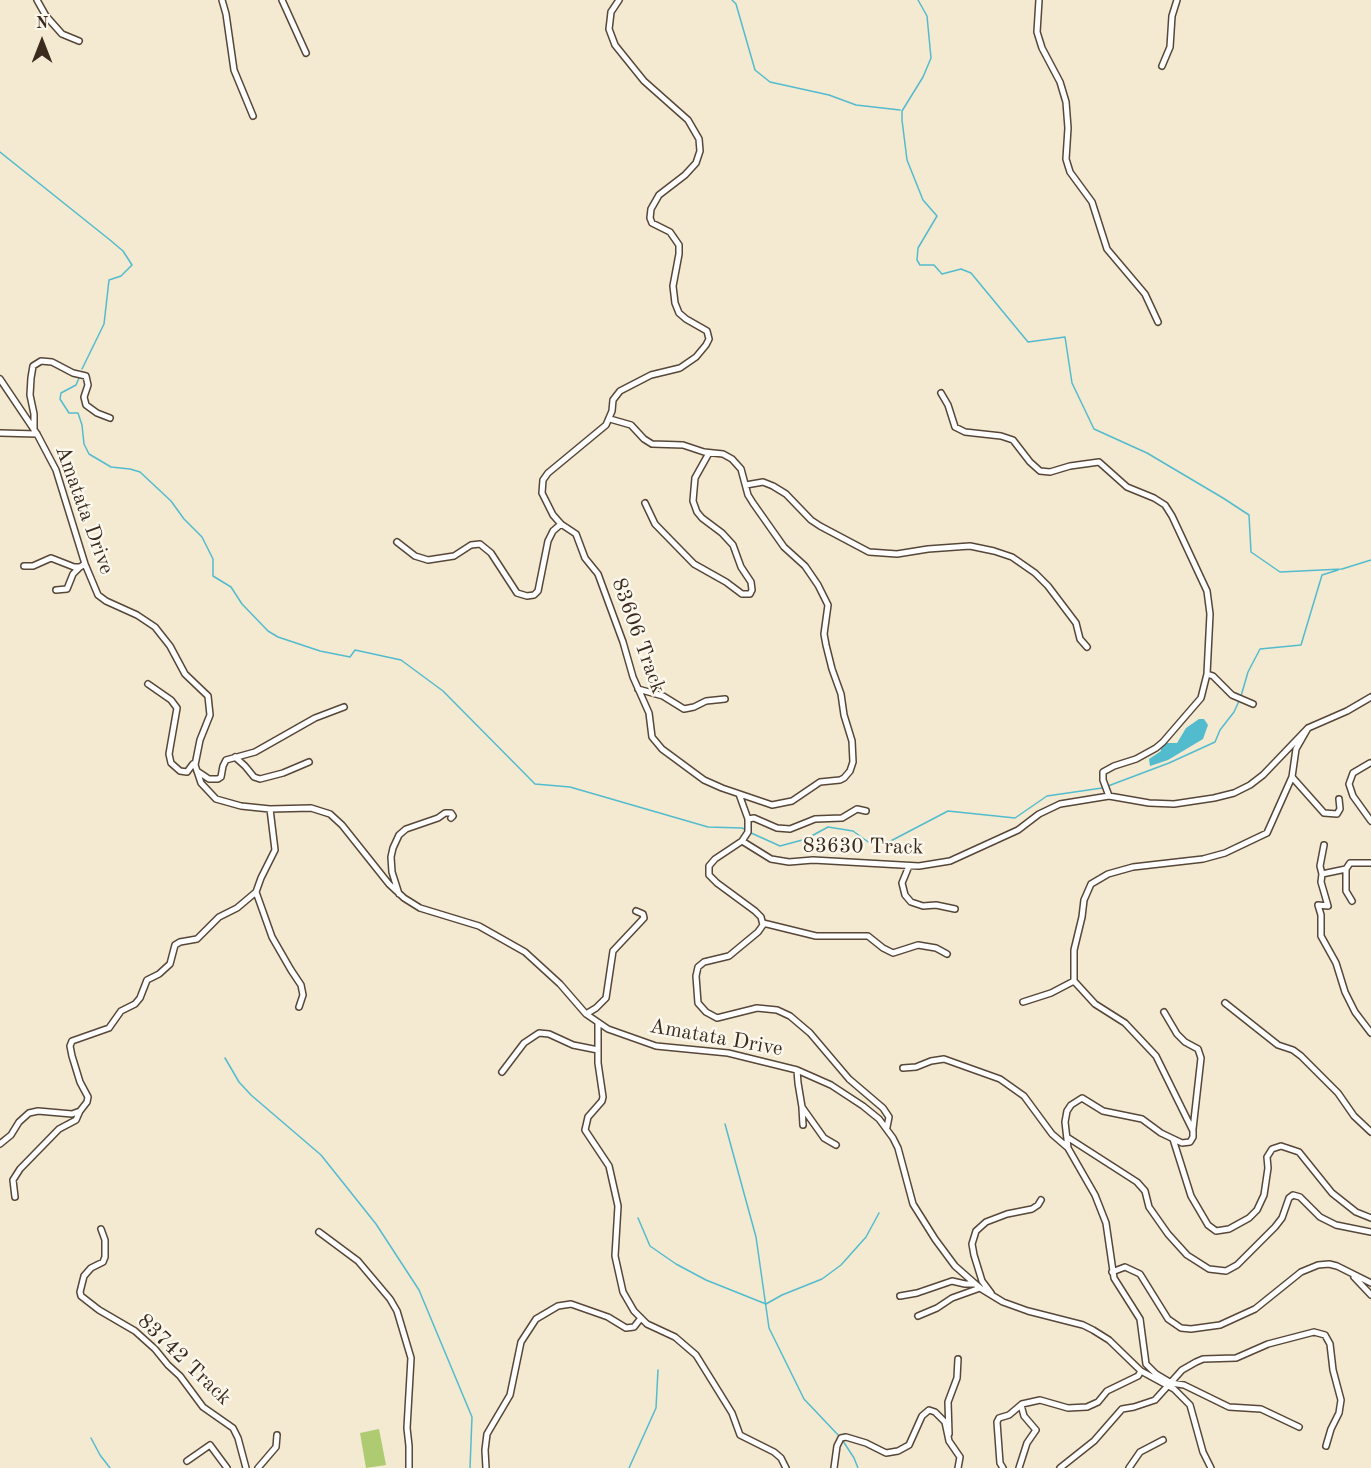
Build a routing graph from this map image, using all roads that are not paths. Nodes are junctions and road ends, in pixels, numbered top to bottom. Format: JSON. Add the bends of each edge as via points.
{"nodes":[{"id":1,"x":37,"y":0,"type":"edge"},
{"id":2,"x":222,"y":0,"type":"edge"},
{"id":3,"x":282,"y":0,"type":"edge"},
{"id":4,"x":619,"y":0,"type":"edge"},
{"id":5,"x":1039,"y":0,"type":"edge"},
{"id":6,"x":1177,"y":0,"type":"edge"},
{"id":7,"x":79,"y":41,"type":"dead end"},
{"id":8,"x":306,"y":52,"type":"dead end"},
{"id":9,"x":1162,"y":66,"type":"dead end"},
{"id":10,"x":253,"y":116,"type":"dead end"},
{"id":11,"x":1158,"y":322,"type":"dead end"},
{"id":12,"x":0,"y":379,"type":"edge"},
{"id":13,"x":940,"y":393,"type":"dead end"},
{"id":14,"x":110,"y":418,"type":"dead end"},
{"id":15,"x":610,"y":419,"type":"junction"},
{"id":16,"x":33,"y":428,"type":"junction"},
{"id":17,"x":0,"y":433,"type":"edge"},
{"id":18,"x":38,"y":434,"type":"junction"},
{"id":19,"x":710,"y":453,"type":"junction"},
{"id":20,"x":746,"y":485,"type":"junction"},
{"id":21,"x":645,"y":503,"type":"dead end"},
{"id":22,"x":561,"y":524,"type":"junction"},
{"id":23,"x":397,"y":542,"type":"dead end"},
{"id":24,"x":24,"y":566,"type":"dead end"},
{"id":25,"x":83,"y":566,"type":"junction"},
{"id":26,"x":56,"y":590,"type":"dead end"},
{"id":27,"x":1087,"y":647,"type":"dead end"},
{"id":28,"x":1207,"y":674,"type":"junction"},
{"id":29,"x":148,"y":684,"type":"dead end"},
{"id":30,"x":638,"y":689,"type":"junction"},
{"id":31,"x":1371,"y":697,"type":"edge"},
{"id":32,"x":725,"y":699,"type":"dead end"},
{"id":33,"x":1253,"y":704,"type":"dead end"},
{"id":34,"x":344,"y":707,"type":"dead end"},
{"id":35,"x":1308,"y":728,"type":"junction"},
{"id":36,"x":236,"y":758,"type":"junction"},
{"id":37,"x":194,"y":761,"type":"junction"},
{"id":38,"x":309,"y":762,"type":"dead end"},
{"id":39,"x":1370,"y":763,"type":"dead end"},
{"id":40,"x":195,"y":770,"type":"junction"},
{"id":41,"x":1292,"y":777,"type":"junction"},
{"id":42,"x":739,"y":794,"type":"junction"},
{"id":43,"x":1109,"y":796,"type":"junction"},
{"id":44,"x":1339,"y":799,"type":"dead end"},
{"id":45,"x":270,"y":809,"type":"junction"},
{"id":46,"x":866,"y":811,"type":"dead end"},
{"id":47,"x":451,"y":818,"type":"dead end"},
{"id":48,"x":748,"y":819,"type":"junction"},
{"id":49,"x":1371,"y":821,"type":"edge"},
{"id":50,"x":742,"y":841,"type":"junction"},
{"id":51,"x":1324,"y":845,"type":"dead end"},
{"id":52,"x":1371,"y":864,"type":"edge"},
{"id":53,"x":909,"y":866,"type":"junction"},
{"id":54,"x":1346,"y":869,"type":"junction"},
{"id":55,"x":1322,"y":874,"type":"junction"},
{"id":56,"x":256,"y":892,"type":"junction"},
{"id":57,"x":399,"y":894,"type":"junction"},
{"id":58,"x":1352,"y":901,"type":"dead end"},
{"id":59,"x":955,"y":909,"type":"dead end"},
{"id":60,"x":636,"y":911,"type":"dead end"},
{"id":61,"x":763,"y":922,"type":"junction"},
{"id":62,"x":947,"y":954,"type":"dead end"},
{"id":63,"x":1074,"y":981,"type":"junction"},
{"id":64,"x":1023,"y":1002,"type":"dead end"},
{"id":65,"x":1225,"y":1003,"type":"dead end"},
{"id":66,"x":299,"y":1007,"type":"dead end"},
{"id":67,"x":1164,"y":1012,"type":"dead end"},
{"id":68,"x":586,"y":1014,"type":"junction"},
{"id":69,"x":598,"y":1023,"type":"junction"},
{"id":70,"x":1371,"y":1033,"type":"edge"},
{"id":71,"x":598,"y":1050,"type":"junction"},
{"id":72,"x":903,"y":1068,"type":"dead end"},
{"id":73,"x":797,"y":1070,"type":"junction"},
{"id":74,"x":502,"y":1072,"type":"dead end"},
{"id":75,"x":801,"y":1103,"type":"junction"},
{"id":76,"x":80,"y":1111,"type":"junction"},
{"id":77,"x":803,"y":1125,"type":"dead end"},
{"id":78,"x":887,"y":1127,"type":"junction"},
{"id":79,"x":1192,"y":1131,"type":"junction"},
{"id":80,"x":1371,"y":1132,"type":"edge"},
{"id":81,"x":1067,"y":1137,"type":"junction"},
{"id":82,"x":1173,"y":1139,"type":"junction"},
{"id":83,"x":0,"y":1144,"type":"edge"},
{"id":84,"x":836,"y":1145,"type":"dead end"},
{"id":85,"x":1068,"y":1149,"type":"junction"},
{"id":86,"x":15,"y":1197,"type":"dead end"},
{"id":87,"x":1041,"y":1200,"type":"dead end"},
{"id":88,"x":1371,"y":1218,"type":"edge"},
{"id":89,"x":101,"y":1229,"type":"dead end"},
{"id":90,"x":319,"y":1232,"type":"dead end"},
{"id":91,"x":1371,"y":1232,"type":"edge"},
{"id":92,"x":1112,"y":1272,"type":"junction"},
{"id":93,"x":1351,"y":1273,"type":"junction"},
{"id":94,"x":1371,"y":1283,"type":"edge"},
{"id":95,"x":974,"y":1284,"type":"junction"},
{"id":96,"x":980,"y":1288,"type":"junction"},
{"id":97,"x":1371,"y":1295,"type":"edge"},
{"id":98,"x":900,"y":1296,"type":"dead end"},
{"id":99,"x":993,"y":1297,"type":"junction"},
{"id":100,"x":918,"y":1316,"type":"dead end"},
{"id":101,"x":641,"y":1318,"type":"junction"},
{"id":102,"x":958,"y":1359,"type":"dead end"},
{"id":103,"x":1141,"y":1371,"type":"junction"},
{"id":104,"x":1169,"y":1384,"type":"junction"},
{"id":105,"x":1021,"y":1405,"type":"junction"},
{"id":106,"x":1299,"y":1427,"type":"dead end"},
{"id":107,"x":277,"y":1435,"type":"dead end"},
{"id":108,"x":1163,"y":1440,"type":"dead end"},
{"id":109,"x":949,"y":1441,"type":"junction"},
{"id":110,"x":1326,"y":1446,"type":"dead end"},
{"id":111,"x":187,"y":1461,"type":"dead end"},
{"id":112,"x":227,"y":1468,"type":"edge"},
{"id":113,"x":246,"y":1468,"type":"edge"},
{"id":114,"x":258,"y":1468,"type":"edge"},
{"id":115,"x":409,"y":1468,"type":"edge"},
{"id":116,"x":486,"y":1468,"type":"edge"},
{"id":117,"x":786,"y":1468,"type":"edge"},
{"id":118,"x":834,"y":1468,"type":"edge"},
{"id":119,"x":958,"y":1468,"type":"edge"},
{"id":120,"x":1003,"y":1468,"type":"edge"},
{"id":121,"x":1019,"y":1468,"type":"edge"},
{"id":122,"x":1060,"y":1468,"type":"edge"},
{"id":123,"x":1129,"y":1468,"type":"edge"},
{"id":124,"x":1210,"y":1468,"type":"edge"}],
"edges":[{"from":1,"to":7,"type":"street","via":[[62,34]]},
{"from":2,"to":10,"type":"street","via":[[234,70]]},
{"from":3,"to":8,"type":"street"},
{"from":4,"to":15,"type":"street","via":[[611,12],[609,29],[615,45],[644,81],[688,120],[699,139],[696,163],[659,195],[650,218],[670,232],[679,245],[673,295],[679,313],[709,336],[702,350],[680,368],[651,375],[620,392],[613,399]]},
{"from":5,"to":11,"type":"street","via":[[1039,39],[1066,102],[1066,159],[1070,172],[1092,202],[1107,249],[1145,294]]},
{"from":6,"to":9,"type":"street","via":[[1170,47]]},
{"from":12,"to":16,"type":"street","name":"Amatata Drive"},
{"from":13,"to":28,"type":"street","via":[[955,427],[1013,440],[1040,471],[1099,462],[1127,487],[1165,505],[1207,591]]},
{"from":14,"to":16,"type":"street","via":[[86,405],[86,376],[41,361],[32,370]]},
{"from":15,"to":19,"type":"street","via":[[631,425],[652,444],[683,445]]},
{"from":15,"to":22,"type":"street","name":"83606 Track","via":[[543,480],[542,493]]},
{"from":16,"to":18,"type":"street","name":"Amatata Drive"},
{"from":17,"to":18,"type":"street"},
{"from":18,"to":25,"type":"street","name":"Amatata Drive","via":[[56,470]]},
{"from":19,"to":20,"type":"street","via":[[723,454],[738,465]]},
{"from":19,"to":21,"type":"street","via":[[695,478],[693,501],[702,518],[733,545],[751,582],[750,594],[742,594],[694,564],[655,524]]},
{"from":20,"to":27,"type":"street","via":[[763,482],[774,486],[820,526],[875,553],[970,546],[1012,557],[1048,586],[1076,623],[1080,639]]},
{"from":20,"to":42,"type":"street","name":"83606 Track","via":[[758,510],[784,547],[806,566],[827,601],[826,645],[854,758],[844,778],[814,784],[786,804],[772,805]]},
{"from":22,"to":23,"type":"street","via":[[548,541],[538,590],[530,596],[517,593],[491,553],[480,544],[454,556],[428,560]]},
{"from":22,"to":30,"type":"street","name":"83606 Track","via":[[574,532],[585,558],[598,574]]},
{"from":24,"to":25,"type":"street","via":[[55,558]]},
{"from":25,"to":26,"type":"street","via":[[73,574],[67,589]]},
{"from":25,"to":37,"type":"street","name":"Amatata Drive","via":[[101,598],[155,627],[185,674],[208,696],[210,715]]},
{"from":28,"to":33,"type":"street","via":[[1232,695]]},
{"from":28,"to":43,"type":"street","via":[[1201,698],[1163,742],[1136,759],[1103,772]]},
{"from":29,"to":37,"type":"street","via":[[177,708],[170,754],[173,766],[187,772]]},
{"from":30,"to":32,"type":"street","via":[[663,696],[684,709]]},
{"from":30,"to":42,"type":"street","name":"83606 Track","via":[[656,744],[704,780]]},
{"from":31,"to":35,"type":"street","name":"83630 Track"},
{"from":34,"to":36,"type":"street"},
{"from":35,"to":41,"type":"street","via":[[1295,752]]},
{"from":35,"to":43,"type":"street","name":"83630 Track","via":[[1263,775],[1234,793],[1174,804]]},
{"from":36,"to":38,"type":"street","via":[[260,779]]},
{"from":36,"to":40,"type":"street","via":[[226,760],[218,779],[209,779]]},
{"from":37,"to":40,"type":"street","name":"Amatata Drive"},
{"from":39,"to":49,"type":"street","via":[[1353,773],[1349,783],[1353,796]]},
{"from":40,"to":45,"type":"street","name":"Amatata Drive","via":[[216,799],[231,805]]},
{"from":41,"to":44,"type":"street","via":[[1324,813],[1337,814]]},
{"from":41,"to":63,"type":"street","via":[[1267,833],[1225,853],[1133,867],[1090,884],[1074,950]]},
{"from":42,"to":48,"type":"street"},
{"from":43,"to":53,"type":"street","name":"83630 Track","via":[[1047,810],[1018,830],[950,861]]},
{"from":45,"to":56,"type":"street","via":[[275,850]]},
{"from":45,"to":57,"type":"street","name":"Amatata Drive","via":[[310,808],[330,814]]},
{"from":46,"to":48,"type":"street","via":[[857,808],[842,818],[815,819],[789,829]]},
{"from":47,"to":57,"type":"street","via":[[451,813],[445,813],[399,834],[391,861]]},
{"from":48,"to":50,"type":"street","via":[[748,832]]},
{"from":50,"to":53,"type":"street","name":"83630 Track","via":[[779,861]]},
{"from":50,"to":61,"type":"street","via":[[714,859],[709,875],[755,911]]},
{"from":51,"to":55,"type":"street"},
{"from":52,"to":54,"type":"street","via":[[1350,863]]},
{"from":53,"to":59,"type":"street","via":[[902,883],[911,902]]},
{"from":54,"to":55,"type":"street"},
{"from":54,"to":58,"type":"street","via":[[1346,891]]},
{"from":55,"to":70,"type":"street","via":[[1328,906],[1318,905],[1321,936],[1355,1012]]},
{"from":56,"to":66,"type":"street","via":[[272,937],[302,985]]},
{"from":56,"to":76,"type":"street","via":[[219,917],[197,939],[176,945],[170,964],[147,980],[140,998],[121,1011],[109,1028],[72,1041],[72,1056],[88,1097]]},
{"from":57,"to":68,"type":"street","name":"Amatata Drive","via":[[420,908],[479,926],[525,952]]},
{"from":60,"to":68,"type":"street","via":[[644,918],[614,951],[606,998]]},
{"from":61,"to":62,"type":"street","via":[[816,936],[868,936],[893,953],[918,945]]},
{"from":61,"to":78,"type":"street","via":[[758,932],[729,956],[698,967],[698,1003],[717,1018],[757,1008],[790,1016],[849,1079],[884,1108],[889,1117]]},
{"from":63,"to":64,"type":"street"},
{"from":63,"to":79,"type":"street","via":[[1101,1010],[1125,1023],[1156,1056]]},
{"from":65,"to":80,"type":"street","via":[[1278,1045],[1300,1056]]},
{"from":67,"to":79,"type":"street","via":[[1180,1039],[1198,1049],[1201,1058]]},
{"from":68,"to":69,"type":"street","name":"Amatata Drive"},
{"from":69,"to":71,"type":"street"},
{"from":69,"to":73,"type":"street","name":"Amatata Drive","via":[[656,1046],[728,1053]]},
{"from":71,"to":74,"type":"street","via":[[539,1033],[524,1043]]},
{"from":71,"to":101,"type":"street","via":[[603,1098],[588,1117],[585,1130],[609,1166],[618,1206],[617,1269],[628,1300]]},
{"from":72,"to":85,"type":"street","via":[[944,1059],[1000,1078],[1024,1096]]},
{"from":73,"to":75,"type":"street"},
{"from":73,"to":78,"type":"street","name":"Amatata Drive","via":[[831,1085]]},
{"from":75,"to":77,"type":"street"},
{"from":75,"to":84,"type":"street","via":[[824,1138]]},
{"from":76,"to":83,"type":"street","via":[[29,1113]]},
{"from":76,"to":86,"type":"street","via":[[76,1120],[59,1128],[20,1169],[13,1180]]},
{"from":78,"to":95,"type":"street","name":"Amatata Drive","via":[[898,1148],[918,1214],[950,1260]]},
{"from":79,"to":82,"type":"street","via":[[1189,1143]]},
{"from":81,"to":82,"type":"street","via":[[1067,1111],[1082,1098],[1103,1111],[1142,1119]]},
{"from":81,"to":85,"type":"street"},
{"from":81,"to":91,"type":"street","via":[[1137,1182],[1146,1193],[1151,1211],[1178,1246],[1195,1262],[1214,1270],[1229,1270],[1252,1250],[1282,1218],[1291,1195],[1299,1196],[1335,1225]]},
{"from":82,"to":88,"type":"street","via":[[1191,1197],[1216,1231],[1229,1229],[1257,1210],[1264,1195],[1268,1154],[1281,1146],[1299,1152],[1332,1193],[1356,1212]]},
{"from":85,"to":92,"type":"street","via":[[1107,1223]]},
{"from":87,"to":99,"type":"street","via":[[1032,1209],[986,1222],[976,1231],[974,1255],[982,1281]]},
{"from":89,"to":113,"type":"street","name":"83742 Track","via":[[105,1257],[85,1274],[81,1296],[135,1331],[180,1376],[203,1407],[233,1428]]},
{"from":90,"to":115,"type":"street","via":[[358,1261],[397,1311],[411,1358],[407,1408]]},
{"from":92,"to":93,"type":"street","via":[[1125,1267],[1140,1274],[1168,1319],[1181,1328],[1191,1329],[1220,1325],[1255,1309],[1309,1268],[1329,1264]]},
{"from":92,"to":104,"type":"street","via":[[1140,1319],[1146,1364]]},
{"from":93,"to":94,"type":"street"},
{"from":93,"to":97,"type":"street"},
{"from":95,"to":96,"type":"street","name":"Amatata Drive"},
{"from":95,"to":98,"type":"street","via":[[952,1281]]},
{"from":96,"to":99,"type":"street","name":"Amatata Drive"},
{"from":96,"to":100,"type":"street"},
{"from":99,"to":103,"type":"street","name":"Amatata Drive","via":[[1093,1330]]},
{"from":101,"to":116,"type":"street","via":[[634,1328],[626,1328],[571,1304],[558,1306],[536,1319],[521,1342],[510,1395],[487,1434]]},
{"from":101,"to":117,"type":"street","via":[[675,1337],[696,1355],[732,1413],[738,1432],[778,1455]]},
{"from":102,"to":109,"type":"street","via":[[957,1378],[948,1402]]},
{"from":103,"to":104,"type":"street","name":"Amatata Drive"},
{"from":103,"to":105,"type":"street","via":[[1087,1407],[1068,1408],[1044,1400]]},
{"from":104,"to":106,"type":"street","via":[[1184,1385],[1229,1407],[1261,1409]]},
{"from":104,"to":110,"type":"street","via":[[1182,1370],[1203,1359],[1236,1358],[1295,1336],[1321,1333],[1330,1344],[1341,1404]]},
{"from":104,"to":122,"type":"street","via":[[1150,1402],[1122,1409],[1094,1441]]},
{"from":104,"to":124,"type":"street","name":"Amatata Drive","via":[[1190,1405]]},
{"from":105,"to":120,"type":"street","via":[[997,1420]]},
{"from":105,"to":121,"type":"street","via":[[1024,1416],[1036,1430]]},
{"from":107,"to":114,"type":"street","via":[[276,1447]]},
{"from":108,"to":123,"type":"street","via":[[1140,1452]]},
{"from":109,"to":118,"type":"street","via":[[943,1419],[929,1410],[922,1416],[909,1445],[898,1451],[886,1453],[858,1440],[841,1438]]},
{"from":109,"to":119,"type":"street","via":[[960,1457]]},
{"from":111,"to":112,"type":"street","via":[[210,1445]]}]}
